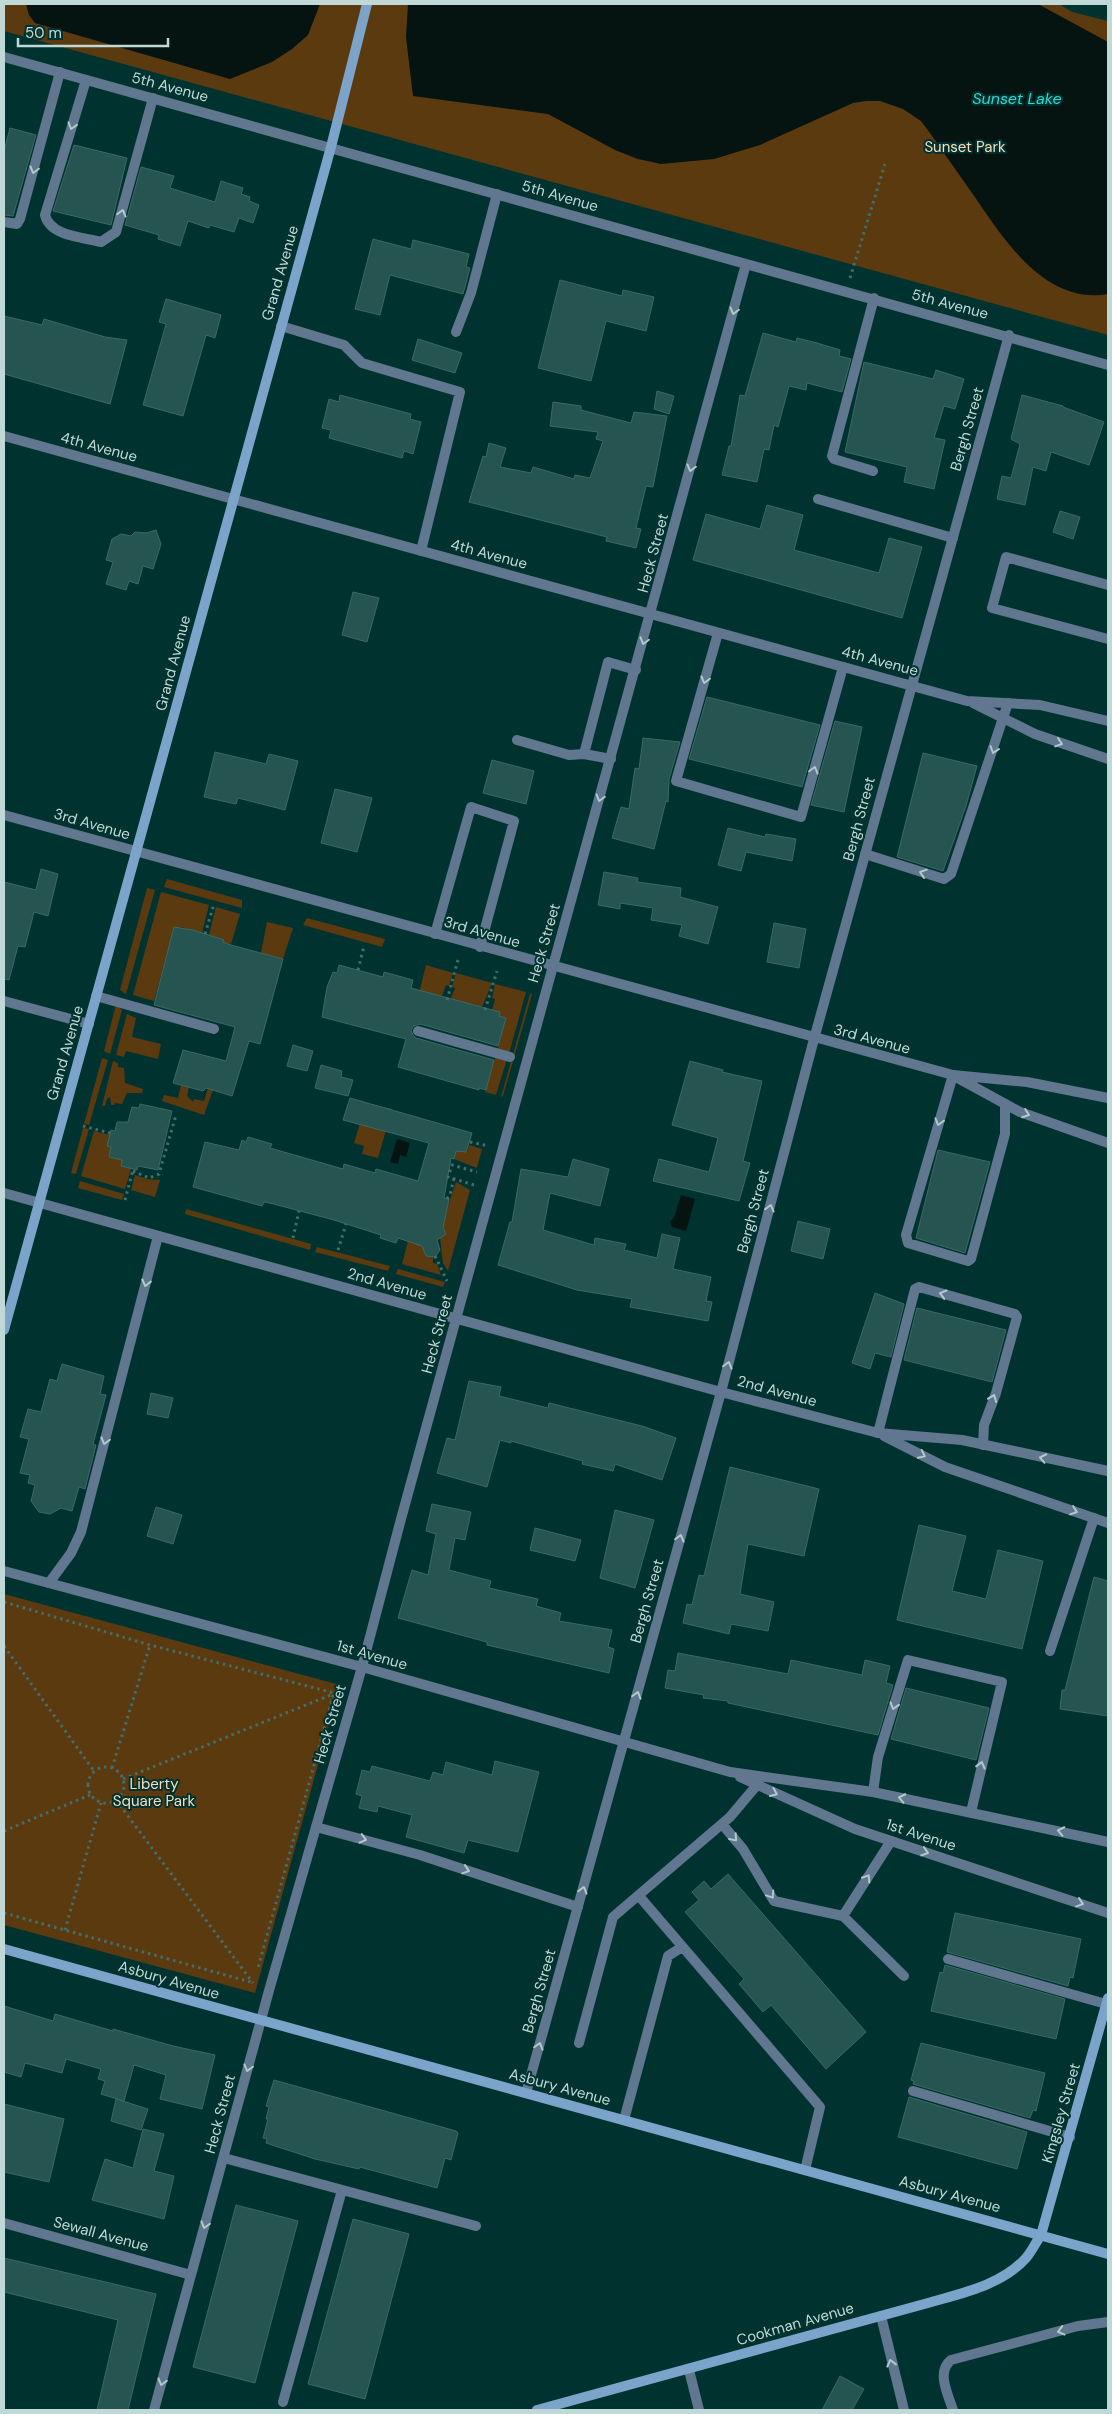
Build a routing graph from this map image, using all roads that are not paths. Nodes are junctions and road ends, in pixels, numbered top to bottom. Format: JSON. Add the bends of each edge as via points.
{"nodes":[{"id":1,"x":368,"y":4,"type":"edge"},
{"id":2,"x":4,"y":57,"type":"edge"},
{"id":3,"x":60,"y":72,"type":"junction"},
{"id":4,"x":86,"y":80,"type":"junction"},
{"id":5,"x":153,"y":98,"type":"junction"},
{"id":6,"x":331,"y":147,"type":"junction"},
{"id":7,"x":497,"y":194,"type":"junction"},
{"id":8,"x":4,"y":222,"type":"edge"},
{"id":9,"x":746,"y":264,"type":"junction"},
{"id":10,"x":874,"y":298,"type":"junction"},
{"id":11,"x":281,"y":326,"type":"junction"},
{"id":12,"x":456,"y":332,"type":"dead end"},
{"id":13,"x":1009,"y":336,"type":"junction"},
{"id":14,"x":1108,"y":364,"type":"edge"},
{"id":15,"x":4,"y":436,"type":"edge"},
{"id":16,"x":873,"y":471,"type":"dead end"},
{"id":17,"x":233,"y":499,"type":"junction"},
{"id":18,"x":818,"y":499,"type":"dead end"},
{"id":19,"x":953,"y":538,"type":"junction"},
{"id":20,"x":421,"y":551,"type":"junction"},
{"id":21,"x":1108,"y":585,"type":"edge"},
{"id":22,"x":651,"y":615,"type":"junction"},
{"id":23,"x":718,"y":633,"type":"junction"},
{"id":24,"x":1108,"y":639,"type":"edge"},
{"id":25,"x":843,"y":667,"type":"junction"},
{"id":26,"x":636,"y":670,"type":"junction"},
{"id":27,"x":912,"y":686,"type":"junction"},
{"id":28,"x":967,"y":701,"type":"junction"},
{"id":29,"x":1008,"y":703,"type":"junction"},
{"id":30,"x":1004,"y":719,"type":"junction"},
{"id":31,"x":1108,"y":720,"type":"edge"},
{"id":32,"x":517,"y":740,"type":"dead end"},
{"id":33,"x":584,"y":754,"type":"junction"},
{"id":34,"x":1108,"y":759,"type":"edge"},
{"id":35,"x":611,"y":760,"type":"junction"},
{"id":36,"x":4,"y":815,"type":"edge"},
{"id":37,"x":136,"y":852,"type":"junction"},
{"id":38,"x":865,"y":854,"type":"junction"},
{"id":39,"x":435,"y":934,"type":"junction"},
{"id":40,"x":480,"y":947,"type":"junction"},
{"id":41,"x":553,"y":967,"type":"junction"},
{"id":42,"x":96,"y":996,"type":"junction"},
{"id":43,"x":4,"y":1001,"type":"edge"},
{"id":44,"x":88,"y":1024,"type":"junction"},
{"id":45,"x":214,"y":1029,"type":"dead end"},
{"id":46,"x":418,"y":1031,"type":"dead end"},
{"id":47,"x":814,"y":1039,"type":"junction"},
{"id":48,"x":510,"y":1057,"type":"dead end"},
{"id":49,"x":953,"y":1075,"type":"junction"},
{"id":50,"x":1108,"y":1098,"type":"edge"},
{"id":51,"x":1005,"y":1104,"type":"junction"},
{"id":52,"x":1108,"y":1143,"type":"edge"},
{"id":53,"x":4,"y":1193,"type":"edge"},
{"id":54,"x":39,"y":1203,"type":"junction"},
{"id":55,"x":158,"y":1236,"type":"junction"},
{"id":56,"x":456,"y":1319,"type":"junction"},
{"id":57,"x":4,"y":1330,"type":"edge"},
{"id":58,"x":721,"y":1392,"type":"junction"},
{"id":59,"x":878,"y":1433,"type":"junction"},
{"id":60,"x":983,"y":1445,"type":"junction"},
{"id":61,"x":1108,"y":1471,"type":"edge"},
{"id":62,"x":1094,"y":1518,"type":"junction"},
{"id":63,"x":1108,"y":1522,"type":"edge"},
{"id":64,"x":4,"y":1571,"type":"edge"},
{"id":65,"x":49,"y":1583,"type":"junction"},
{"id":66,"x":1050,"y":1651,"type":"dead end"},
{"id":67,"x":362,"y":1667,"type":"junction"},
{"id":68,"x":624,"y":1742,"type":"junction"},
{"id":69,"x":730,"y":1772,"type":"junction"},
{"id":70,"x":757,"y":1785,"type":"junction"},
{"id":71,"x":873,"y":1792,"type":"junction"},
{"id":72,"x":971,"y":1812,"type":"junction"},
{"id":73,"x":722,"y":1824,"type":"junction"},
{"id":74,"x":316,"y":1826,"type":"junction"},
{"id":75,"x":892,"y":1841,"type":"junction"},
{"id":76,"x":1108,"y":1842,"type":"edge"},
{"id":77,"x":639,"y":1896,"type":"junction"},
{"id":78,"x":578,"y":1907,"type":"junction"},
{"id":79,"x":1108,"y":1913,"type":"edge"},
{"id":80,"x":843,"y":1916,"type":"junction"},
{"id":81,"x":682,"y":1946,"type":"junction"},
{"id":82,"x":4,"y":1949,"type":"edge"},
{"id":83,"x":948,"y":1960,"type":"dead end"},
{"id":84,"x":904,"y":1976,"type":"dead end"},
{"id":85,"x":1107,"y":2001,"type":"edge"},
{"id":86,"x":261,"y":2021,"type":"junction"},
{"id":87,"x":579,"y":2043,"type":"dead end"},
{"id":88,"x":913,"y":2091,"type":"dead end"},
{"id":89,"x":526,"y":2093,"type":"junction"},
{"id":90,"x":624,"y":2120,"type":"junction"},
{"id":91,"x":1070,"y":2137,"type":"junction"},
{"id":92,"x":224,"y":2158,"type":"junction"},
{"id":93,"x":805,"y":2170,"type":"junction"},
{"id":94,"x":342,"y":2190,"type":"junction"},
{"id":95,"x":4,"y":2223,"type":"edge"},
{"id":96,"x":476,"y":2226,"type":"dead end"},
{"id":97,"x":1042,"y":2235,"type":"junction"},
{"id":98,"x":1108,"y":2254,"type":"edge"},
{"id":99,"x":191,"y":2275,"type":"junction"},
{"id":100,"x":881,"y":2316,"type":"junction"},
{"id":101,"x":1108,"y":2322,"type":"edge"},
{"id":102,"x":689,"y":2370,"type":"junction"},
{"id":103,"x":283,"y":2402,"type":"dead end"},
{"id":104,"x":154,"y":2410,"type":"edge"},
{"id":105,"x":537,"y":2410,"type":"edge"},
{"id":106,"x":699,"y":2410,"type":"edge"},
{"id":107,"x":904,"y":2410,"type":"edge"},
{"id":108,"x":952,"y":2410,"type":"edge"}],
"edges":[{"from":1,"to":6,"type":"street","name":"Grand Avenue"},
{"from":2,"to":3,"type":"street","name":"5th Avenue"},
{"from":3,"to":4,"type":"street","name":"5th Avenue"},
{"from":3,"to":8,"type":"street","one_way":true,"via":[[20,220],[17,224]]},
{"from":4,"to":5,"type":"street","name":"5th Avenue"},
{"from":4,"to":5,"type":"street","one_way":true,"via":[[45,214],[47,222],[60,232],[101,242],[116,232]]},
{"from":5,"to":6,"type":"street","name":"5th Avenue"},
{"from":6,"to":7,"type":"street","name":"5th Avenue"},
{"from":6,"to":11,"type":"street","name":"Grand Avenue"},
{"from":7,"to":9,"type":"street","name":"5th Avenue"},
{"from":7,"to":12,"type":"street","via":[[471,293]]},
{"from":9,"to":10,"type":"street","name":"5th Avenue"},
{"from":9,"to":22,"type":"street","name":"Heck Street","one_way":true},
{"from":10,"to":13,"type":"street","name":"5th Avenue"},
{"from":10,"to":16,"type":"street","via":[[832,456]]},
{"from":11,"to":17,"type":"street","name":"Grand Avenue"},
{"from":11,"to":20,"type":"street","via":[[344,345],[362,363],[460,392]]},
{"from":13,"to":14,"type":"street","name":"5th Avenue"},
{"from":13,"to":19,"type":"street","name":"Bergh Street"},
{"from":15,"to":17,"type":"street","name":"4th Avenue"},
{"from":17,"to":20,"type":"street","name":"4th Avenue"},
{"from":17,"to":37,"type":"street","name":"Grand Avenue"},
{"from":18,"to":19,"type":"street"},
{"from":19,"to":27,"type":"street","name":"Bergh Street"},
{"from":20,"to":22,"type":"street","name":"4th Avenue"},
{"from":21,"to":24,"type":"street","via":[[1006,557],[992,608]]},
{"from":22,"to":23,"type":"street","name":"4th Avenue"},
{"from":22,"to":26,"type":"street","name":"Heck Street","one_way":true},
{"from":23,"to":25,"type":"street","name":"4th Avenue"},
{"from":23,"to":25,"type":"street","one_way":true,"via":[[676,781],[801,817]]},
{"from":25,"to":27,"type":"street","name":"4th Avenue"},
{"from":26,"to":33,"type":"street","via":[[608,662]]},
{"from":26,"to":35,"type":"street","name":"Heck Street"},
{"from":27,"to":28,"type":"street","name":"4th Avenue"},
{"from":27,"to":38,"type":"street","name":"Bergh Street"},
{"from":28,"to":29,"type":"street","name":"4th Avenue"},
{"from":28,"to":30,"type":"street","name":"4th Avenue"},
{"from":29,"to":30,"type":"street"},
{"from":29,"to":31,"type":"street","name":"4th Avenue","via":[[1040,705]]},
{"from":30,"to":34,"type":"street","name":"4th Avenue","one_way":true,"via":[[1035,734]]},
{"from":30,"to":38,"type":"street","one_way":true,"via":[[951,874],[944,880]]},
{"from":32,"to":33,"type":"street","via":[[570,754]]},
{"from":33,"to":35,"type":"street"},
{"from":35,"to":41,"type":"street","name":"Heck Street","one_way":true},
{"from":36,"to":37,"type":"street","name":"3rd Avenue"},
{"from":37,"to":39,"type":"street","name":"3rd Avenue"},
{"from":37,"to":42,"type":"street","name":"Grand Avenue"},
{"from":38,"to":47,"type":"street","name":"Bergh Street"},
{"from":39,"to":40,"type":"street","name":"3rd Avenue"},
{"from":39,"to":40,"type":"street","via":[[471,807],[514,821]]},
{"from":40,"to":41,"type":"street","name":"3rd Avenue"},
{"from":41,"to":47,"type":"street","name":"3rd Avenue"},
{"from":41,"to":56,"type":"street","name":"Heck Street"},
{"from":42,"to":44,"type":"street","name":"Grand Avenue"},
{"from":42,"to":45,"type":"street"},
{"from":43,"to":44,"type":"street"},
{"from":44,"to":54,"type":"street","name":"Grand Avenue"},
{"from":46,"to":48,"type":"street"},
{"from":47,"to":49,"type":"street","name":"3rd Avenue"},
{"from":58,"to":47,"type":"street","name":"Bergh Street","one_way":true},
{"from":49,"to":50,"type":"street","name":"3rd Avenue","via":[[1027,1082]]},
{"from":49,"to":51,"type":"street","name":"3rd Avenue"},
{"from":49,"to":51,"type":"street","one_way":true,"via":[[906,1235],[908,1243],[968,1261],[971,1259],[1005,1134]]},
{"from":51,"to":52,"type":"street","name":"3rd Avenue","one_way":true},
{"from":53,"to":54,"type":"street","name":"2nd Avenue"},
{"from":54,"to":55,"type":"street","name":"2nd Avenue"},
{"from":54,"to":57,"type":"street","name":"Grand Avenue"},
{"from":55,"to":56,"type":"street","name":"2nd Avenue"},
{"from":55,"to":65,"type":"street","one_way":true,"via":[[81,1532],[71,1553]]},
{"from":56,"to":58,"type":"street","name":"2nd Avenue"},
{"from":56,"to":67,"type":"street","name":"Heck Street"},
{"from":58,"to":59,"type":"street","name":"2nd Avenue"},
{"from":68,"to":58,"type":"street","name":"Bergh Street","one_way":true},
{"from":59,"to":60,"type":"street","name":"2nd Avenue","via":[[962,1440]]},
{"from":60,"to":59,"type":"street","one_way":true,"via":[[984,1425],[996,1392],[1015,1314],[919,1287],[915,1289]]},
{"from":59,"to":62,"type":"street","name":"2nd Avenue","one_way":true,"via":[[946,1467]]},
{"from":61,"to":60,"type":"street","name":"2nd Avenue","one_way":true},
{"from":62,"to":63,"type":"street","name":"2nd Avenue"},
{"from":62,"to":66,"type":"street"},
{"from":64,"to":65,"type":"street","name":"1st Avenue"},
{"from":65,"to":67,"type":"street","name":"1st Avenue"},
{"from":67,"to":68,"type":"street","name":"1st Avenue"},
{"from":67,"to":74,"type":"street","name":"Heck Street"},
{"from":68,"to":69,"type":"street","name":"1st Avenue"},
{"from":78,"to":68,"type":"street","name":"Bergh Street","one_way":true},
{"from":69,"to":70,"type":"street","name":"1st Avenue"},
{"from":69,"to":71,"type":"street","name":"1st Avenue"},
{"from":70,"to":73,"type":"street"},
{"from":70,"to":75,"type":"street","name":"1st Avenue","one_way":true,"via":[[854,1828]]},
{"from":72,"to":71,"type":"street","name":"1st Avenue","one_way":true},
{"from":72,"to":71,"type":"street","one_way":true,"via":[[1002,1682],[908,1660],[878,1757]]},
{"from":76,"to":72,"type":"street","name":"1st Avenue","one_way":true},
{"from":73,"to":77,"type":"street"},
{"from":73,"to":80,"type":"street","one_way":true,"via":[[743,1849],[774,1901]]},
{"from":74,"to":78,"type":"street","one_way":true,"via":[[420,1855]]},
{"from":74,"to":86,"type":"street","name":"Heck Street"},
{"from":75,"to":79,"type":"street","name":"1st Avenue","one_way":true},
{"from":80,"to":75,"type":"street","one_way":true},
{"from":77,"to":81,"type":"street"},
{"from":77,"to":87,"type":"street","via":[[613,1917]]},
{"from":89,"to":78,"type":"street","name":"Bergh Street","one_way":true},
{"from":80,"to":84,"type":"street"},
{"from":81,"to":90,"type":"street","via":[[668,1956]]},
{"from":81,"to":93,"type":"street","via":[[820,2107]]},
{"from":82,"to":86,"type":"street","name":"Asbury Avenue"},
{"from":83,"to":85,"type":"street"},
{"from":85,"to":91,"type":"street","name":"Kingsley Street"},
{"from":86,"to":89,"type":"street","name":"Asbury Avenue"},
{"from":86,"to":92,"type":"street","name":"Heck Street","one_way":true},
{"from":88,"to":91,"type":"street"},
{"from":89,"to":90,"type":"street","name":"Asbury Avenue"},
{"from":90,"to":93,"type":"street","name":"Asbury Avenue"},
{"from":91,"to":97,"type":"street","name":"Kingsley Street"},
{"from":92,"to":94,"type":"street"},
{"from":92,"to":99,"type":"street","name":"Heck Street","one_way":true},
{"from":93,"to":97,"type":"street","name":"Asbury Avenue"},
{"from":94,"to":96,"type":"street"},
{"from":94,"to":103,"type":"street"},
{"from":95,"to":99,"type":"street","name":"Sewall Avenue"},
{"from":97,"to":98,"type":"street","name":"Asbury Avenue"},
{"from":97,"to":100,"type":"street","name":"Cookman Avenue","via":[[1026,2258],[996,2280]]},
{"from":99,"to":104,"type":"street","name":"Heck Street","one_way":true},
{"from":100,"to":102,"type":"street","name":"Cookman Avenue"},
{"from":107,"to":100,"type":"street","one_way":true},
{"from":101,"to":108,"type":"street","one_way":true,"via":[[1078,2326],[951,2360],[945,2365],[943,2374]]},
{"from":102,"to":105,"type":"street","name":"Cookman Avenue"},
{"from":102,"to":106,"type":"street"}]}
